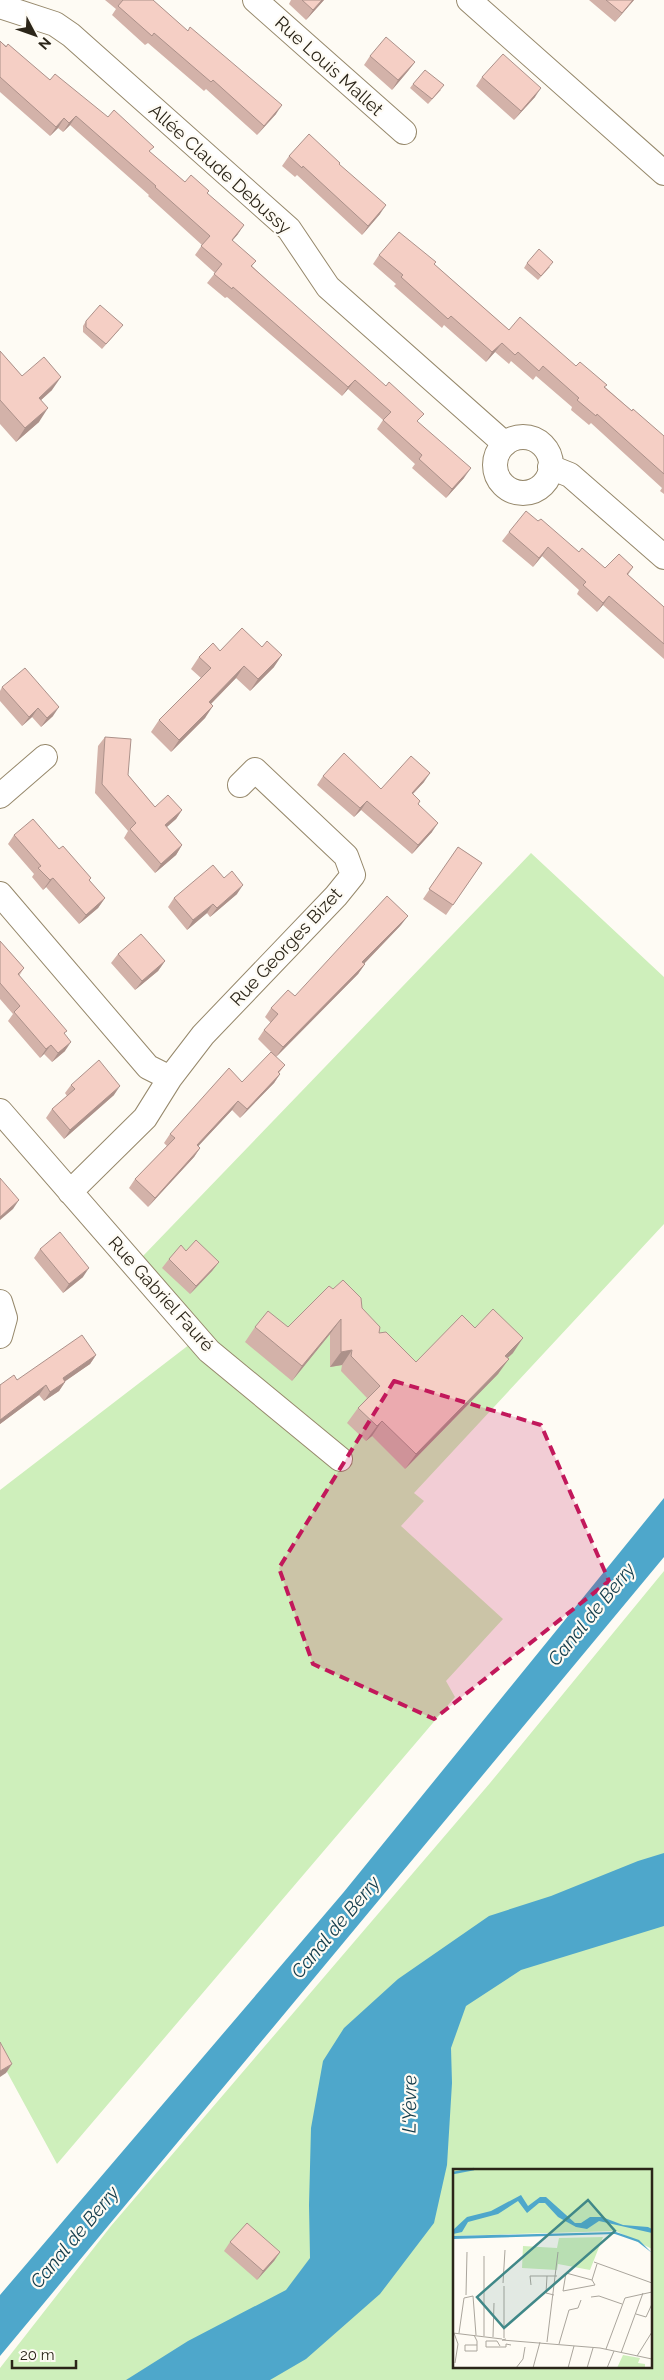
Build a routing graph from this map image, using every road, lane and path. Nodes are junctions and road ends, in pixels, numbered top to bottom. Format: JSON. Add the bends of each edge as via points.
{"nodes":[{"id":1,"x":255,"y":0,"type":"edge"},
{"id":2,"x":469,"y":0,"type":"edge"},
{"id":3,"x":0,"y":6,"type":"edge"},
{"id":4,"x":404,"y":132,"type":"dead end"},
{"id":5,"x":664,"y":173,"type":"edge"},
{"id":6,"x":505,"y":444,"type":"junction"},
{"id":7,"x":550,"y":467,"type":"junction"},
{"id":8,"x":664,"y":557,"type":"edge"},
{"id":9,"x":45,"y":757,"type":"dead end"},
{"id":10,"x":240,"y":785,"type":"dead end"},
{"id":11,"x":0,"y":796,"type":"edge"},
{"id":12,"x":0,"y":894,"type":"edge"},
{"id":13,"x":170,"y":1078,"type":"junction"},
{"id":14,"x":0,"y":1111,"type":"edge"},
{"id":15,"x":70,"y":1192,"type":"junction"},
{"id":16,"x":0,"y":1302,"type":"edge"},
{"id":17,"x":0,"y":1336,"type":"edge"},
{"id":18,"x":340,"y":1459,"type":"dead end"}],
"edges":[{"from":1,"to":4,"type":"street","name":"Rue Louis Mallet"},
{"from":2,"to":5,"type":"street"},
{"from":3,"to":6,"type":"street","name":"Allée Claude Debussy","via":[[55,24],[71,35],[288,229],[328,287]]},
{"from":6,"to":7,"type":"street","via":[[521,437],[533,439],[547,451]]},
{"from":6,"to":7,"type":"street","via":[[496,456],[496,476],[515,493],[540,486],[549,476]]},
{"from":7,"to":8,"type":"street","via":[[570,475]]},
{"from":9,"to":11,"type":"street"},
{"from":10,"to":13,"type":"street","name":"Rue Georges Bizet","via":[[254,770],[346,856],[353,875],[203,1035]]},
{"from":12,"to":13,"type":"street","via":[[148,1067]]},
{"from":13,"to":15,"type":"street","name":"Rue Georges Bizet","via":[[145,1118]]},
{"from":14,"to":15,"type":"street","name":"Rue Gabriel Fauré"},
{"from":15,"to":18,"type":"street","name":"Rue Gabriel Fauré","via":[[210,1351]]},
{"from":16,"to":17,"type":"street","via":[[5,1318]]}]}
